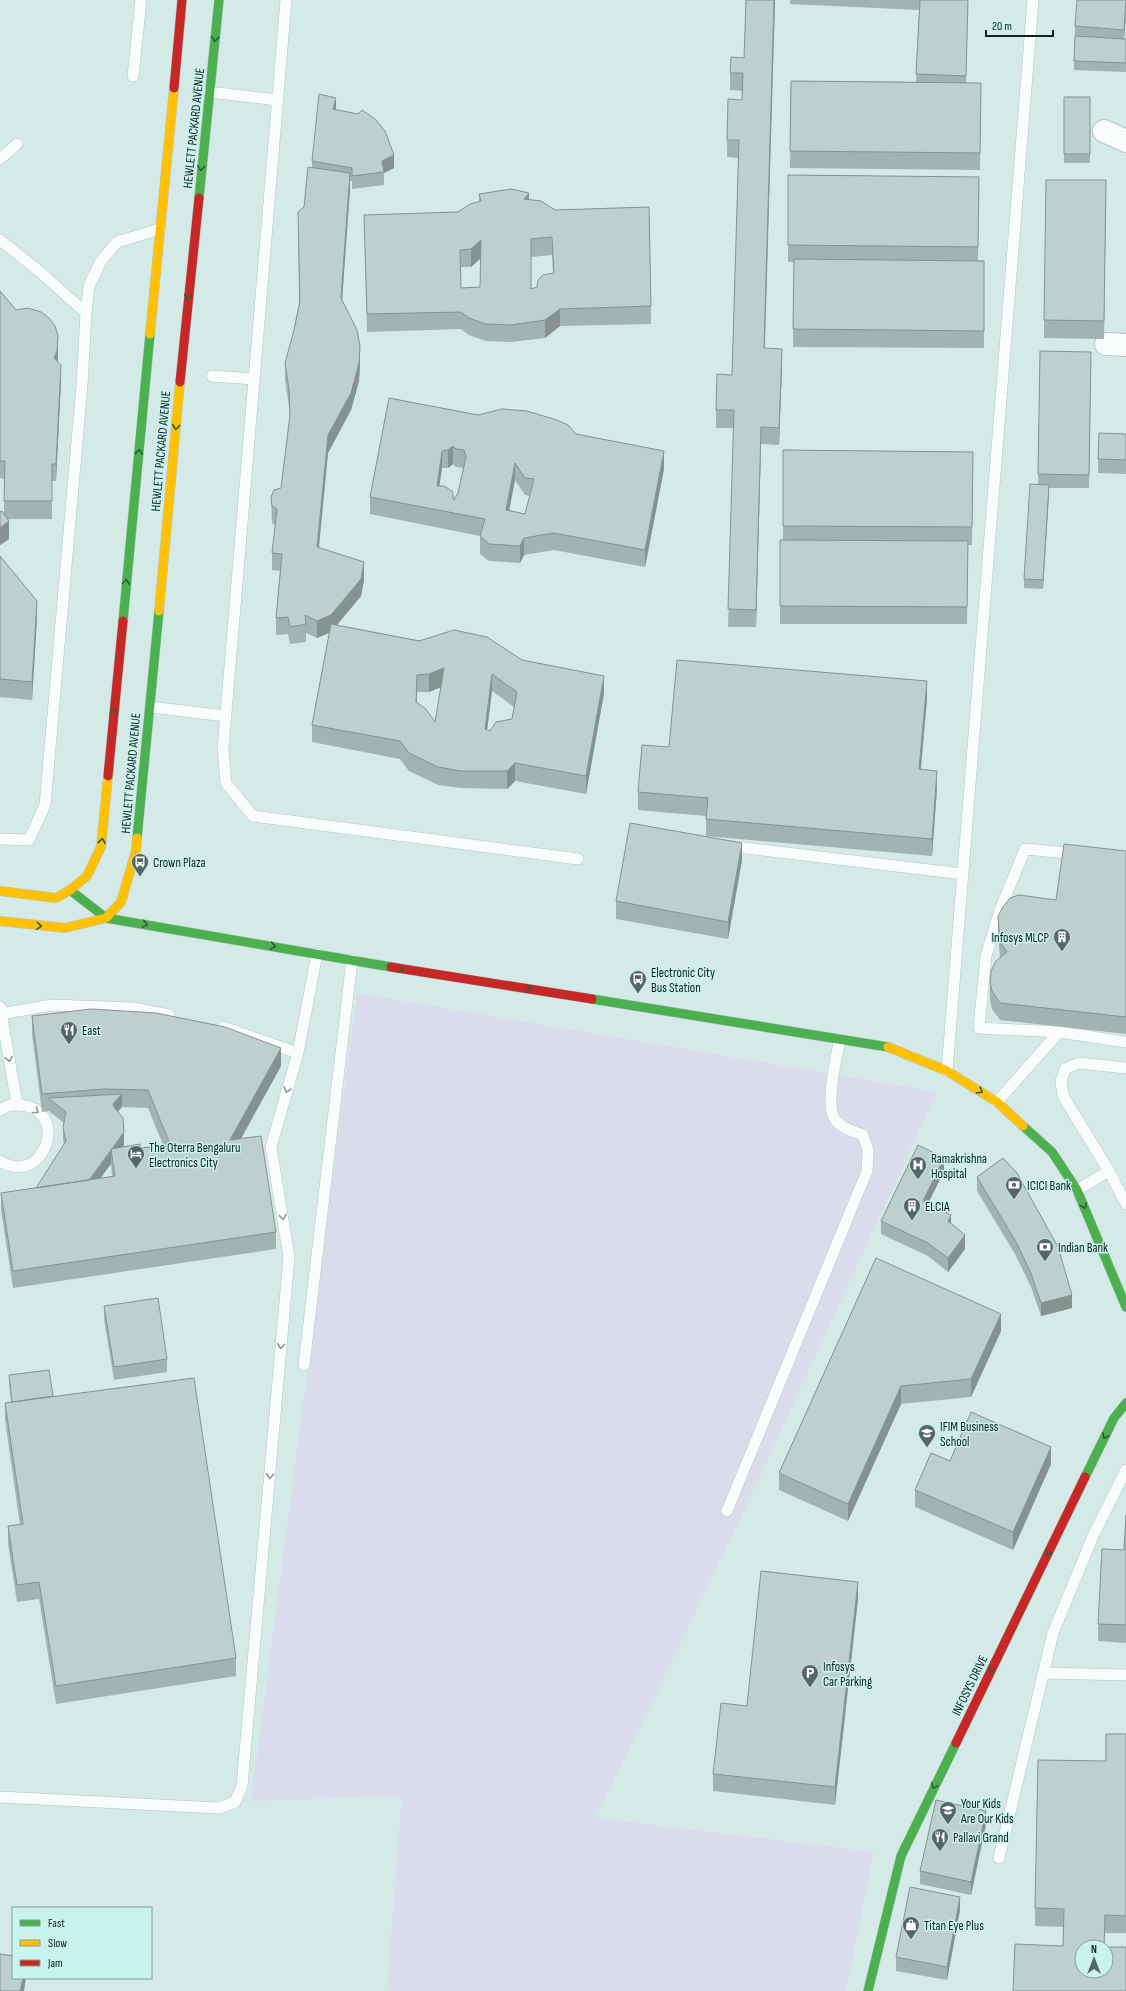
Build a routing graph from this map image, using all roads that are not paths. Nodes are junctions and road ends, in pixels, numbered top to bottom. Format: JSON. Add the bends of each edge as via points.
{"nodes":[{"id":1,"x":141,"y":0,"type":"edge"},
{"id":2,"x":182,"y":0,"type":"edge"},
{"id":3,"x":219,"y":0,"type":"edge"},
{"id":4,"x":286,"y":0,"type":"edge"},
{"id":5,"x":1033,"y":0,"type":"edge"},
{"id":6,"x":133,"y":76,"type":"dead end"},
{"id":7,"x":209,"y":92,"type":"junction"},
{"id":8,"x":278,"y":100,"type":"junction"},
{"id":9,"x":1104,"y":131,"type":"dead end"},
{"id":10,"x":1126,"y":141,"type":"edge"},
{"id":11,"x":17,"y":144,"type":"dead end"},
{"id":12,"x":0,"y":159,"type":"edge"},
{"id":13,"x":160,"y":229,"type":"junction"},
{"id":14,"x":0,"y":240,"type":"edge"},
{"id":15,"x":86,"y":313,"type":"junction"},
{"id":16,"x":212,"y":376,"type":"dead end"},
{"id":17,"x":254,"y":379,"type":"junction"},
{"id":18,"x":150,"y":707,"type":"junction"},
{"id":19,"x":226,"y":716,"type":"junction"},
{"id":20,"x":0,"y":839,"type":"edge"},
{"id":21,"x":719,"y":844,"type":"edge"},
{"id":22,"x":1089,"y":855,"type":"edge"},
{"id":23,"x":578,"y":858,"type":"dead end"},
{"id":24,"x":963,"y":874,"type":"junction"},
{"id":25,"x":70,"y":890,"type":"junction"},
{"id":26,"x":0,"y":891,"type":"edge"},
{"id":27,"x":106,"y":918,"type":"junction"},
{"id":28,"x":0,"y":921,"type":"edge"},
{"id":29,"x":317,"y":954,"type":"junction"},
{"id":30,"x":352,"y":960,"type":"junction"},
{"id":31,"x":1,"y":1010,"type":"edge"},
{"id":32,"x":180,"y":1018,"type":"edge"},
{"id":33,"x":210,"y":1024,"type":"edge"},
{"id":34,"x":1059,"y":1032,"type":"junction"},
{"id":35,"x":840,"y":1040,"type":"junction"},
{"id":36,"x":1126,"y":1042,"type":"edge"},
{"id":37,"x":298,"y":1053,"type":"junction"},
{"id":38,"x":1126,"y":1068,"type":"edge"},
{"id":39,"x":946,"y":1071,"type":"junction"},
{"id":40,"x":997,"y":1102,"type":"junction"},
{"id":41,"x":17,"y":1104,"type":"junction"},
{"id":42,"x":0,"y":1110,"type":"edge"},
{"id":43,"x":0,"y":1161,"type":"edge"},
{"id":44,"x":1109,"y":1171,"type":"junction"},
{"id":45,"x":1077,"y":1190,"type":"junction"},
{"id":46,"x":1126,"y":1204,"type":"edge"},
{"id":47,"x":1126,"y":1308,"type":"edge"},
{"id":48,"x":304,"y":1364,"type":"dead end"},
{"id":49,"x":1126,"y":1403,"type":"edge"},
{"id":50,"x":1126,"y":1470,"type":"edge"},
{"id":51,"x":727,"y":1511,"type":"dead end"},
{"id":52,"x":1043,"y":1673,"type":"junction"},
{"id":53,"x":1126,"y":1675,"type":"edge"},
{"id":54,"x":0,"y":1795,"type":"edge"},
{"id":55,"x":999,"y":1858,"type":"dead end"},
{"id":56,"x":868,"y":1991,"type":"edge"}],
"edges":[{"from":1,"to":6,"type":"lane"},
{"from":2,"to":13,"type":"street","name":"HEWLETT PACKARD AVENUE"},
{"from":3,"to":7,"type":"street","name":"HEWLETT PACKARD AVENUE","one_way":true},
{"from":4,"to":8,"type":"lane"},
{"from":5,"to":24,"type":"lane"},
{"from":7,"to":8,"type":"lane"},
{"from":7,"to":18,"type":"street","name":"HEWLETT PACKARD AVENUE","one_way":true,"via":[[180,373]]},
{"from":8,"to":17,"type":"lane"},
{"from":9,"to":10,"type":"street"},
{"from":11,"to":12,"type":"lane"},
{"from":13,"to":15,"type":"lane","via":[[117,242],[101,261],[89,286]]},
{"from":25,"to":13,"type":"street","name":"HEWLETT PACKARD AVENUE","one_way":true,"via":[[87,876],[101,847]]},
{"from":14,"to":15,"type":"lane","via":[[39,270]]},
{"from":15,"to":20,"type":"lane","via":[[45,805],[29,840]]},
{"from":16,"to":17,"type":"lane"},
{"from":17,"to":19,"type":"lane"},
{"from":18,"to":19,"type":"lane"},
{"from":18,"to":27,"type":"street","name":"HEWLETT PACKARD AVENUE","via":[[136,852],[121,902]]},
{"from":19,"to":23,"type":"lane","via":[[226,783],[253,816]]},
{"from":21,"to":24,"type":"lane"},
{"from":22,"to":34,"type":"lane","via":[[1025,849],[1000,910],[986,956],[979,1028]]},
{"from":24,"to":39,"type":"lane"},
{"from":25,"to":26,"type":"street","via":[[56,898]]},
{"from":25,"to":27,"type":"street"},
{"from":28,"to":27,"type":"street","one_way":true,"via":[[65,928]]},
{"from":27,"to":29,"type":"street","one_way":true},
{"from":29,"to":30,"type":"street"},
{"from":29,"to":37,"type":"lane"},
{"from":30,"to":35,"type":"street","one_way":true},
{"from":30,"to":48,"type":"lane"},
{"from":31,"to":32,"type":"lane","via":[[52,1005],[134,1008]]},
{"from":31,"to":41,"type":"lane","one_way":true},
{"from":33,"to":37,"type":"lane"},
{"from":34,"to":36,"type":"lane"},
{"from":34,"to":40,"type":"lane"},
{"from":35,"to":39,"type":"street","via":[[889,1048]]},
{"from":35,"to":51,"type":"lane","via":[[831,1091],[834,1117],[844,1128],[863,1136],[868,1150],[868,1172]]},
{"from":37,"to":54,"type":"lane","one_way":true,"via":[[271,1147],[289,1257],[242,1786],[235,1802],[220,1808]]},
{"from":38,"to":44,"type":"lane","via":[[1079,1064],[1065,1069],[1061,1080],[1063,1096]]},
{"from":39,"to":40,"type":"street","one_way":true},
{"from":40,"to":45,"type":"street","via":[[1052,1152]]},
{"from":41,"to":42,"type":"lane"},
{"from":41,"to":43,"type":"lane","one_way":true,"via":[[30,1107],[41,1114],[48,1126],[49,1139],[38,1159],[28,1165],[17,1167]]},
{"from":44,"to":45,"type":"lane"},
{"from":44,"to":46,"type":"lane"},
{"from":45,"to":47,"type":"street","one_way":true},
{"from":49,"to":56,"type":"street","name":"INFOSYS DRIVE","one_way":true,"via":[[1114,1418],[901,1856]]},
{"from":50,"to":52,"type":"lane","via":[[1093,1536],[1056,1626]]},
{"from":52,"to":53,"type":"lane"},
{"from":52,"to":55,"type":"lane"}]}
